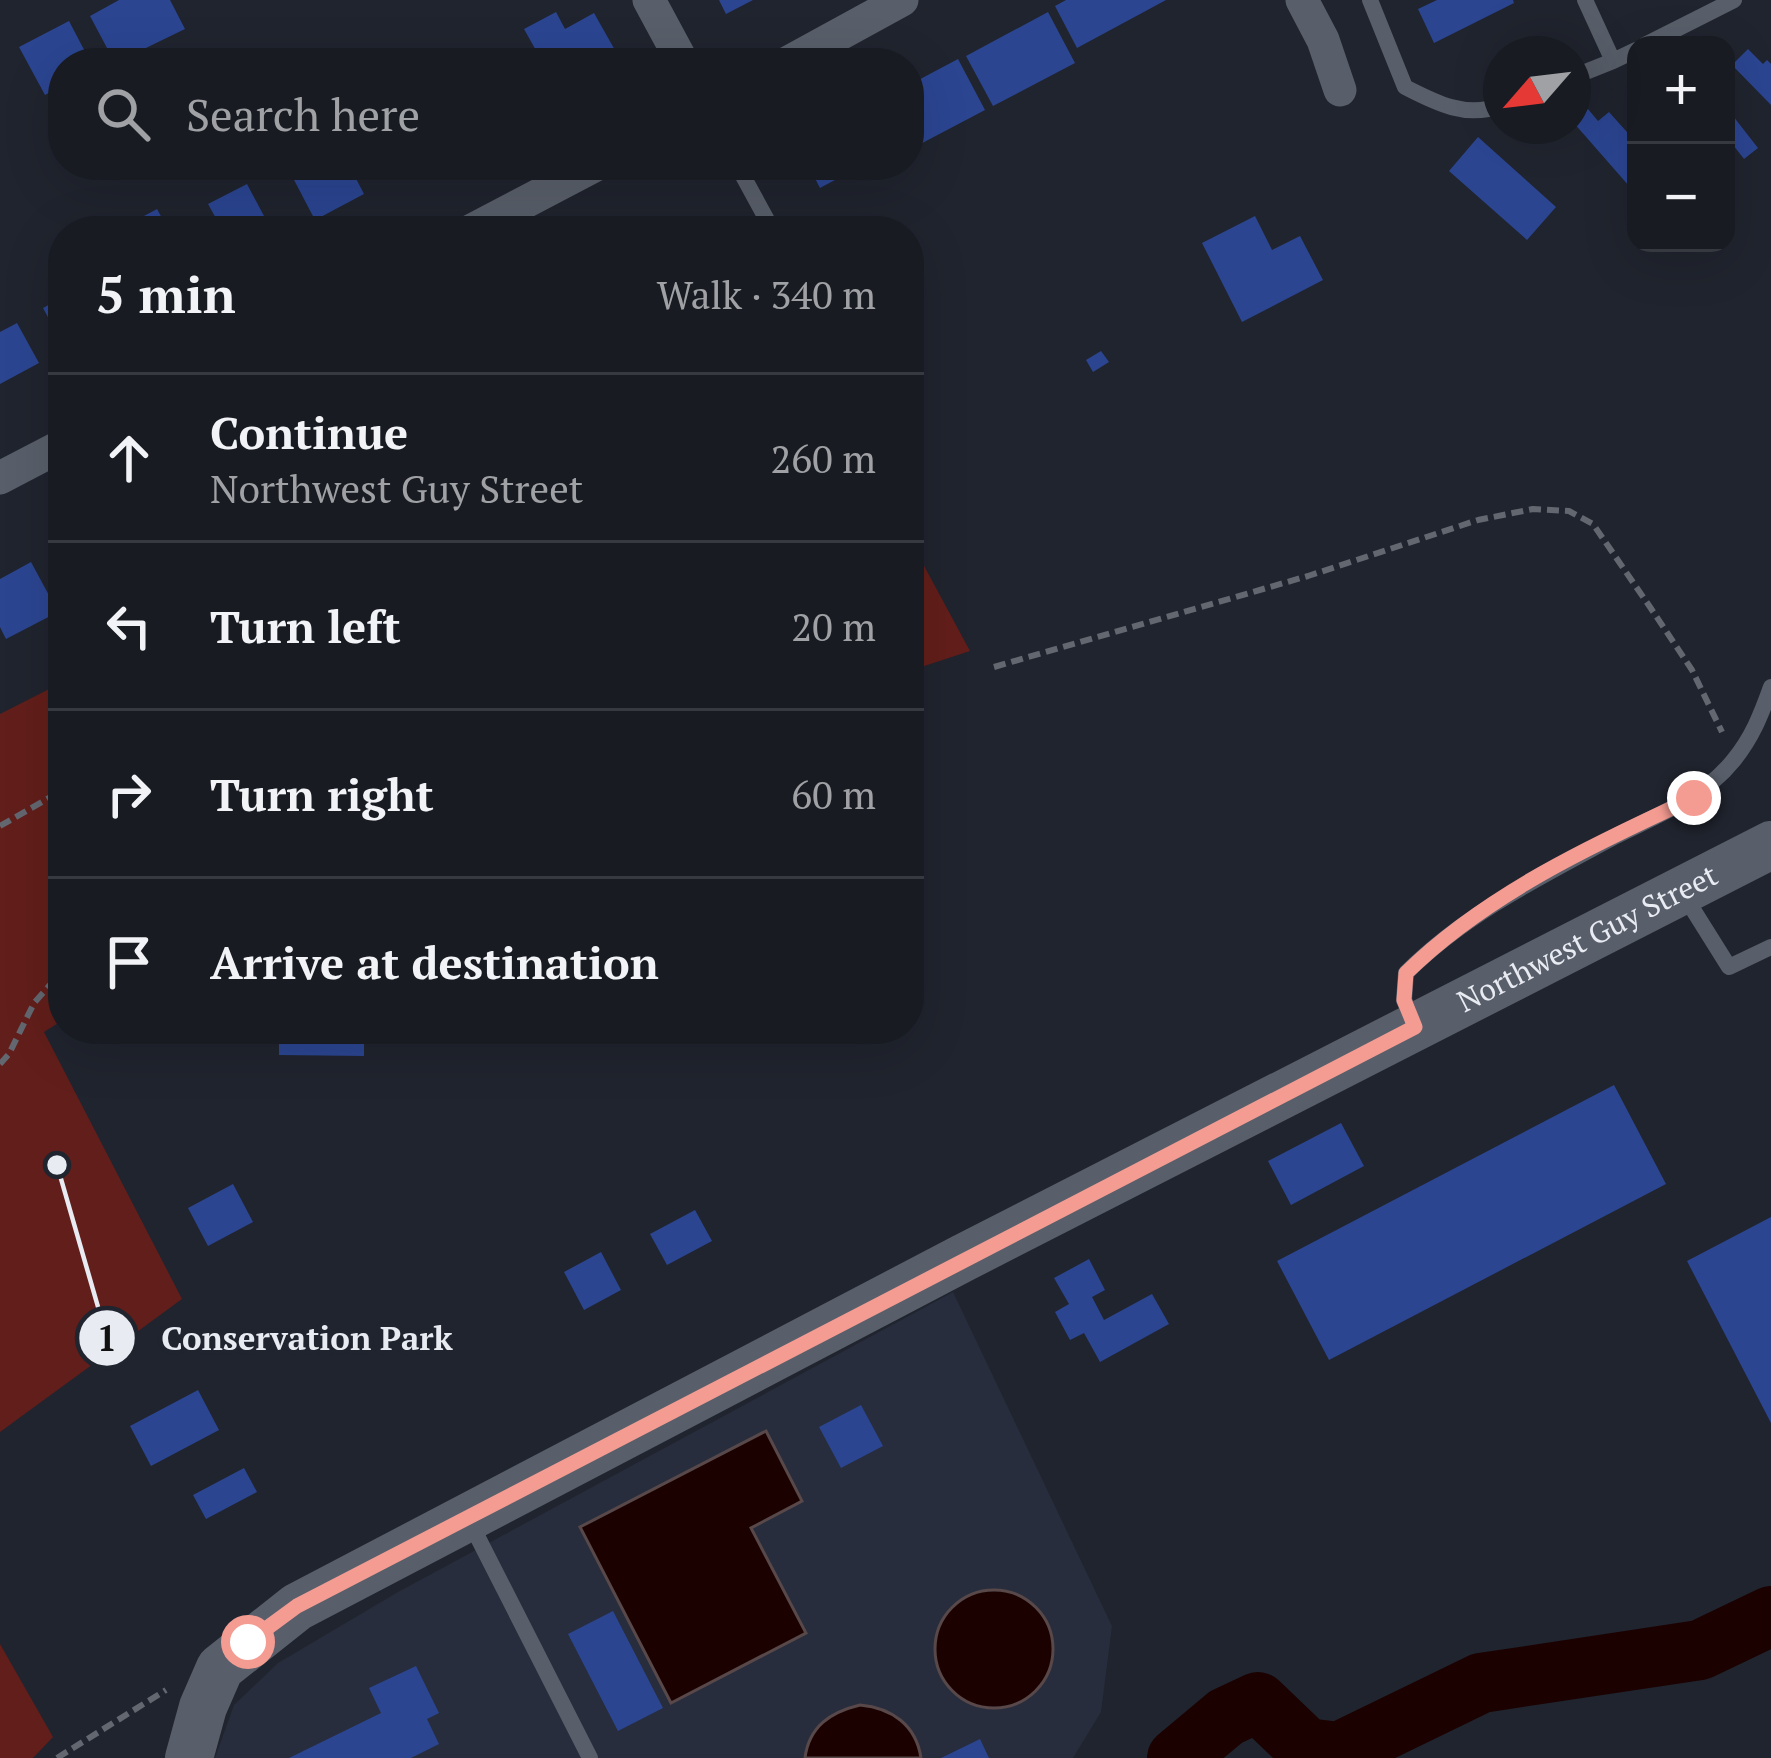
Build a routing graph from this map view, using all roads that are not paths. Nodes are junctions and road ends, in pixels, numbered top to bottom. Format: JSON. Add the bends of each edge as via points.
{"nodes":[{"id":1,"x":649,"y":0,"type":"edge"},
{"id":2,"x":902,"y":0,"type":"edge"},
{"id":3,"x":1302,"y":0,"type":"edge"},
{"id":4,"x":1370,"y":0,"type":"edge"},
{"id":5,"x":1585,"y":0,"type":"edge"},
{"id":6,"x":1734,"y":0,"type":"edge"},
{"id":7,"x":1663,"y":36,"type":"edge"},
{"id":8,"x":674,"y":48,"type":"edge"},
{"id":9,"x":814,"y":48,"type":"edge"},
{"id":10,"x":1627,"y":55,"type":"edge"},
{"id":11,"x":1613,"y":62,"type":"junction"},
{"id":12,"x":1591,"y":70,"type":"edge"},
{"id":13,"x":1340,"y":90,"type":"dead end"},
{"id":14,"x":1483,"y":112,"type":"edge"},
{"id":15,"x":567,"y":180,"type":"edge"},
{"id":16,"x":745,"y":180,"type":"edge"},
{"id":17,"x":499,"y":216,"type":"edge"},
{"id":18,"x":765,"y":216,"type":"edge"},
{"id":19,"x":48,"y":453,"type":"edge"},
{"id":20,"x":0,"y":478,"type":"edge"},
{"id":21,"x":1771,"y":687,"type":"edge"},
{"id":22,"x":1771,"y":845,"type":"edge"},
{"id":23,"x":1681,"y":891,"type":"junction"},
{"id":24,"x":1771,"y":947,"type":"edge"},
{"id":25,"x":1415,"y":1027,"type":"junction"},
{"id":26,"x":469,"y":1520,"type":"junction"},
{"id":27,"x":189,"y":1758,"type":"edge"},
{"id":28,"x":590,"y":1758,"type":"edge"}],
"edges":[{"from":1,"to":8,"type":"street"},
{"from":2,"to":9,"type":"street"},
{"from":3,"to":13,"type":"street"},
{"from":4,"to":14,"type":"lane","via":[[1406,87],[1442,106]]},
{"from":5,"to":11,"type":"lane"},
{"from":6,"to":7,"type":"lane"},
{"from":10,"to":11,"type":"lane"},
{"from":11,"to":12,"type":"lane"},
{"from":15,"to":17,"type":"street"},
{"from":16,"to":18,"type":"lane"},
{"from":19,"to":20,"type":"street"},
{"from":21,"to":25,"type":"lane","via":[[1755,732],[1694,798],[1526,884],[1438,940],[1406,973],[1404,1000]]},
{"from":22,"to":23,"type":"street","name":"Northwest Guy Street"},
{"from":23,"to":24,"type":"lane","via":[[1730,967]]},
{"from":23,"to":25,"type":"street","name":"Northwest Guy Street"},
{"from":25,"to":26,"type":"street","name":"Northwest Guy Street"},
{"from":26,"to":27,"type":"street","name":"Northwest Guy Street","via":[[297,1606],[220,1669]]},
{"from":26,"to":28,"type":"lane"}]}
